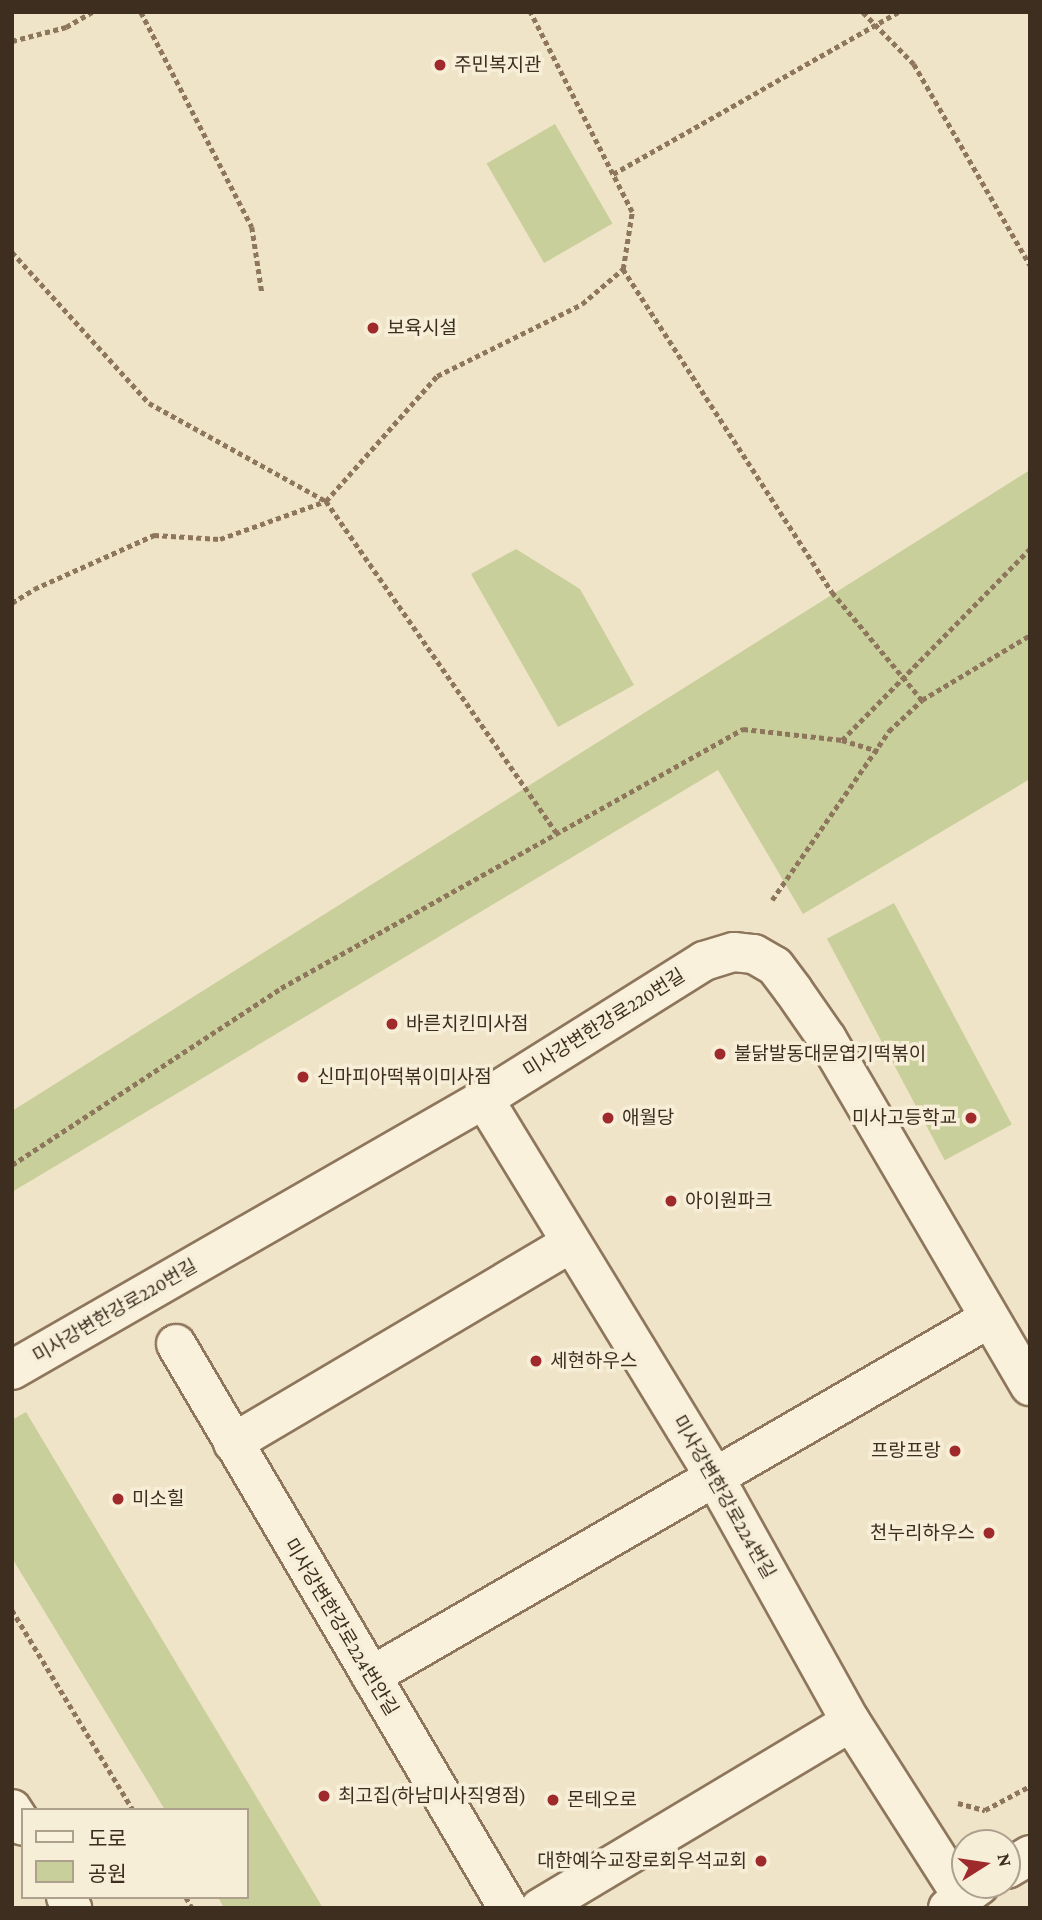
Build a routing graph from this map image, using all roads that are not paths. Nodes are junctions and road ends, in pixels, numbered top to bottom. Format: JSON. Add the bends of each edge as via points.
{"nodes":[{"id":1,"x":484,"y":1099,"type":"junction"},
{"id":2,"x":570,"y":1244,"type":"junction"},
{"id":3,"x":988,"y":1319,"type":"junction"},
{"id":4,"x":176,"y":1345,"type":"dead end"},
{"id":5,"x":12,"y":1370,"type":"edge"},
{"id":6,"x":1030,"y":1386,"type":"edge"},
{"id":7,"x":233,"y":1443,"type":"junction"},
{"id":8,"x":715,"y":1478,"type":"junction"},
{"id":9,"x":371,"y":1676,"type":"junction"},
{"id":10,"x":851,"y":1722,"type":"junction"},
{"id":11,"x":951,"y":1876,"type":"edge"},
{"id":12,"x":508,"y":1908,"type":"edge"},
{"id":13,"x":540,"y":1908,"type":"edge"}],
"edges":[{"from":1,"to":2,"type":"street","name":"미사강변한강로224번길"},
{"from":1,"to":3,"type":"street","name":"미사강변한강로220번길","via":[[704,961],[734,952],[754,954],[775,966],[827,1040]]},
{"from":1,"to":5,"type":"street","name":"미사강변한강로220번길"},
{"from":2,"to":7,"type":"street"},
{"from":2,"to":8,"type":"street","name":"미사강변한강로224번길"},
{"from":3,"to":6,"type":"street","name":"미사강변한강로220번길"},
{"from":3,"to":8,"type":"street"},
{"from":4,"to":7,"type":"street","name":"미사강변한강로224번안길"},
{"from":7,"to":9,"type":"street","name":"미사강변한강로224번안길"},
{"from":8,"to":9,"type":"street"},
{"from":8,"to":10,"type":"street","name":"미사강변한강로224번길"},
{"from":9,"to":12,"type":"street","name":"미사강변한강로224번안길"},
{"from":10,"to":11,"type":"street","name":"미사강변한강로224번길"},
{"from":10,"to":13,"type":"street"}]}
